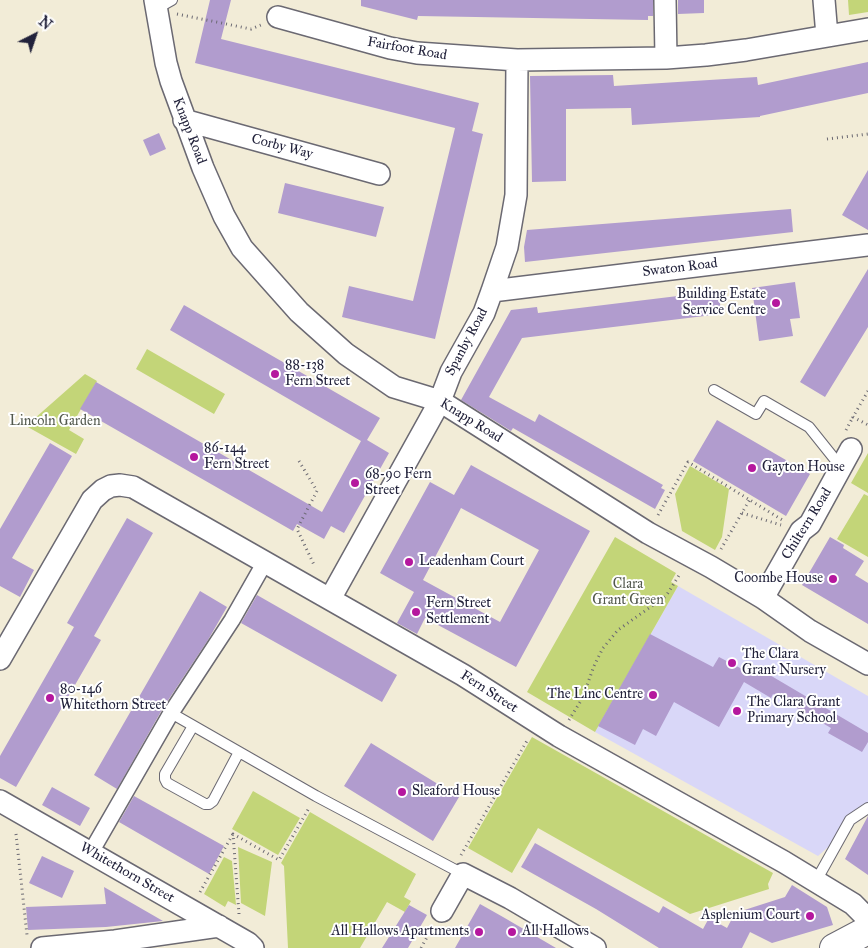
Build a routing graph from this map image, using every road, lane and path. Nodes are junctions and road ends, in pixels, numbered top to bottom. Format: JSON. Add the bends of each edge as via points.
{"nodes":[{"id":1,"x":665,"y":0,"type":"edge"},
{"id":2,"x":824,"y":0,"type":"edge"},
{"id":3,"x":161,"y":3,"type":"edge"},
{"id":4,"x":278,"y":17,"type":"joint"},
{"id":5,"x":868,"y":29,"type":"edge"},
{"id":6,"x":827,"y":36,"type":"junction"},
{"id":7,"x":666,"y":58,"type":"junction"},
{"id":8,"x":517,"y":60,"type":"junction"},
{"id":9,"x":184,"y":120,"type":"junction"},
{"id":10,"x":868,"y":134,"type":"edge"},
{"id":11,"x":827,"y":139,"type":"dead end"},
{"id":12,"x":379,"y":174,"type":"dead end"},
{"id":13,"x":868,"y":245,"type":"edge"},
{"id":14,"x":492,"y":291,"type":"junction"},
{"id":15,"x":714,"y":390,"type":"dead end"},
{"id":16,"x":868,"y":390,"type":"edge"},
{"id":17,"x":440,"y":400,"type":"junction"},
{"id":18,"x":868,"y":425,"type":"edge"},
{"id":19,"x":846,"y":458,"type":"joint"},
{"id":20,"x":300,"y":461,"type":"dead end"},
{"id":21,"x":750,"y":499,"type":"junction"},
{"id":22,"x":742,"y":512,"type":"junction"},
{"id":23,"x":801,"y":531,"type":"junction"},
{"id":24,"x":648,"y":533,"type":"junction"},
{"id":25,"x":691,"y":557,"type":"junction"},
{"id":26,"x":264,"y":562,"type":"junction"},
{"id":27,"x":711,"y":567,"type":"junction"},
{"id":28,"x":762,"y":598,"type":"junction"},
{"id":29,"x":330,"y":599,"type":"junction"},
{"id":30,"x":0,"y":659,"type":"edge"},
{"id":31,"x":868,"y":664,"type":"edge"},
{"id":32,"x":171,"y":713,"type":"junction"},
{"id":33,"x":538,"y":722,"type":"junction"},
{"id":34,"x":193,"y":726,"type":"junction"},
{"id":35,"x":559,"y":736,"type":"junction"},
{"id":36,"x":239,"y":752,"type":"junction"},
{"id":37,"x":316,"y":796,"type":"junction"},
{"id":38,"x":6,"y":805,"type":"edge"},
{"id":39,"x":868,"y":808,"type":"edge"},
{"id":40,"x":233,"y":834,"type":"junction"},
{"id":41,"x":91,"y":852,"type":"junction"},
{"id":42,"x":458,"y":871,"type":"junction"},
{"id":43,"x":816,"y":882,"type":"junction"},
{"id":44,"x":191,"y":910,"type":"junction"},
{"id":45,"x":442,"y":910,"type":"dead end"},
{"id":46,"x":868,"y":919,"type":"edge"},
{"id":47,"x":225,"y":930,"type":"junction"},
{"id":48,"x":868,"y":930,"type":"edge"},
{"id":49,"x":35,"y":943,"type":"edge"},
{"id":50,"x":253,"y":948,"type":"edge"},
{"id":51,"x":596,"y":948,"type":"edge"},
{"id":52,"x":834,"y":948,"type":"edge"}],
"edges":[{"from":1,"to":7,"type":"street"},
{"from":2,"to":6,"type":"street"},
{"from":3,"to":4,"type":"path","via":[[251,29]]},
{"from":3,"to":9,"type":"street","name":"Knapp Road","via":[[166,63]]},
{"from":4,"to":8,"type":"street","name":"Fairfoot Road","via":[[417,53]]},
{"from":5,"to":6,"type":"street","name":"Fairfoot Road"},
{"from":6,"to":7,"type":"street","name":"Fairfoot Road","via":[[706,56]]},
{"from":7,"to":8,"type":"street","name":"Fairfoot Road"},
{"from":8,"to":14,"type":"street","name":"Spanby Road","via":[[516,195],[507,247]]},
{"from":9,"to":12,"type":"street","name":"Corby Way"},
{"from":9,"to":17,"type":"street","name":"Knapp Road","via":[[224,216],[242,248],[289,302],[370,372],[394,387]]},
{"from":10,"to":11,"type":"path"},
{"from":13,"to":14,"type":"street","name":"Swaton Road"},
{"from":14,"to":17,"type":"street","name":"Spanby Road"},
{"from":15,"to":19,"type":"lane","via":[[756,414],[764,401],[809,427]]},
{"from":16,"to":18,"type":"path","via":[[853,417]]},
{"from":17,"to":24,"type":"street","name":"Knapp Road"},
{"from":17,"to":29,"type":"street","name":"Spanby Road"},
{"from":19,"to":23,"type":"street","name":"Chiltern Road","via":[[810,524]]},
{"from":20,"to":29,"type":"path","via":[[317,492],[297,529]]},
{"from":21,"to":22,"type":"path"},
{"from":21,"to":23,"type":"path"},
{"from":21,"to":24,"type":"path","via":[[688,462]]},
{"from":22,"to":23,"type":"path"},
{"from":22,"to":27,"type":"path"},
{"from":23,"to":28,"type":"street","name":"Chiltern Road"},
{"from":24,"to":25,"type":"street","name":"Knapp Road"},
{"from":25,"to":27,"type":"street","name":"Knapp Road"},
{"from":25,"to":35,"type":"path","via":[[666,596],[618,630],[603,648],[582,699]]},
{"from":26,"to":29,"type":"street","name":"Fern Street"},
{"from":26,"to":30,"type":"street","name":"Fern Street","via":[[133,487],[110,486],[92,500]]},
{"from":26,"to":32,"type":"street","via":[[232,620]]},
{"from":27,"to":28,"type":"street","name":"Knapp Road"},
{"from":28,"to":31,"type":"street","name":"Knapp Road","via":[[810,631]]},
{"from":29,"to":33,"type":"street","name":"Fern Street"},
{"from":32,"to":34,"type":"lane"},
{"from":32,"to":41,"type":"street"},
{"from":33,"to":35,"type":"street","name":"Fern Street"},
{"from":33,"to":42,"type":"path"},
{"from":34,"to":36,"type":"lane"},
{"from":34,"to":36,"type":"lane","via":[[164,779],[205,804],[213,801]]},
{"from":35,"to":43,"type":"street","name":"Fern Street"},
{"from":36,"to":37,"type":"lane"},
{"from":37,"to":40,"type":"path","via":[[279,860]]},
{"from":37,"to":42,"type":"lane"},
{"from":38,"to":41,"type":"street","name":"Whitethorn Street"},
{"from":38,"to":49,"type":"path"},
{"from":39,"to":43,"type":"lane","via":[[850,820]]},
{"from":40,"to":44,"type":"path"},
{"from":40,"to":47,"type":"path","via":[[239,917]]},
{"from":41,"to":44,"type":"street","name":"Whitethorn Street"},
{"from":42,"to":45,"type":"street"},
{"from":42,"to":51,"type":"street"},
{"from":43,"to":46,"type":"street","name":"Fern Street","via":[[853,904]]},
{"from":44,"to":47,"type":"street","name":"Whitethorn Street"},
{"from":47,"to":49,"type":"street","via":[[115,941]]},
{"from":47,"to":50,"type":"street","name":"Whitethorn Street"},
{"from":48,"to":52,"type":"main road"}]}
